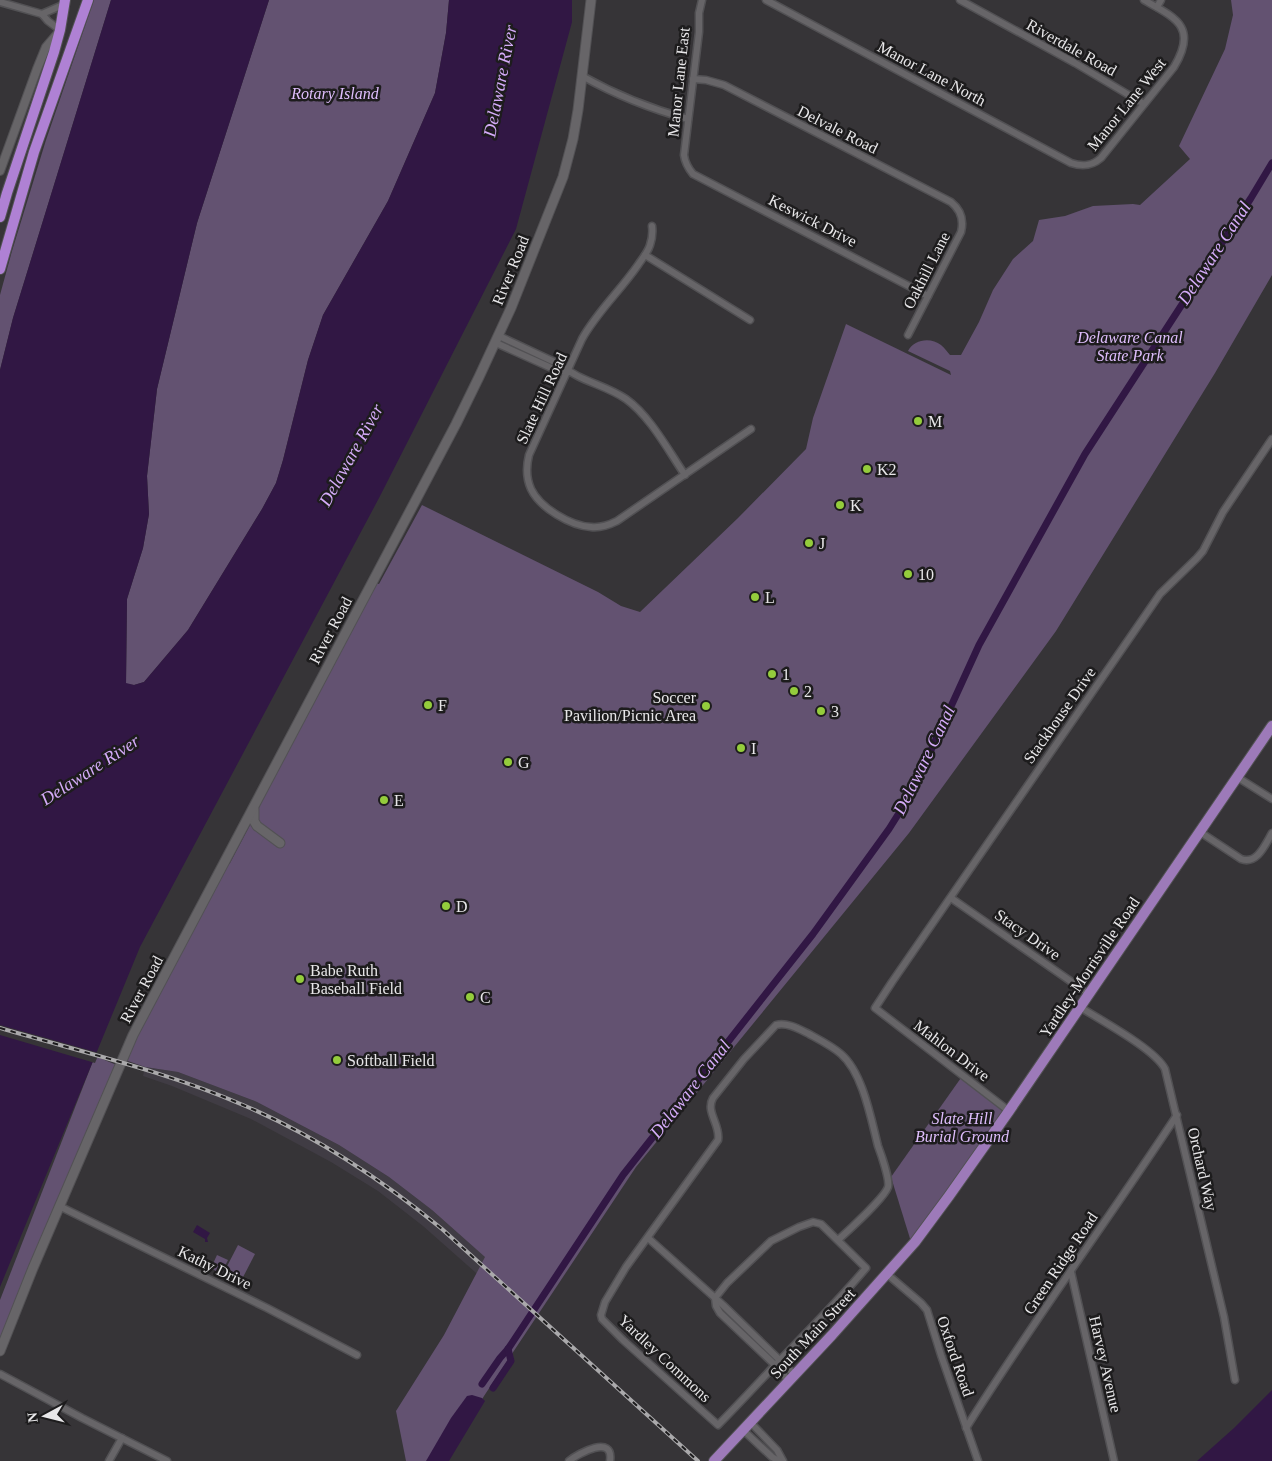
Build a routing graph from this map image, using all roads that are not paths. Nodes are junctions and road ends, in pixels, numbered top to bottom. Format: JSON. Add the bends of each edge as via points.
{"nodes":[{"id":1,"x":88,"y":0,"type":"edge"},
{"id":2,"x":591,"y":0,"type":"edge"},
{"id":3,"x":702,"y":0,"type":"edge"},
{"id":4,"x":766,"y":0,"type":"edge"},
{"id":5,"x":960,"y":0,"type":"edge"},
{"id":6,"x":1144,"y":0,"type":"edge"},
{"id":7,"x":1160,"y":0,"type":"edge"},
{"id":8,"x":0,"y":2,"type":"edge"},
{"id":9,"x":65,"y":2,"type":"edge"},
{"id":10,"x":1157,"y":7,"type":"junction"},
{"id":11,"x":42,"y":14,"type":"junction"},
{"id":12,"x":60,"y":30,"type":"junction"},
{"id":13,"x":582,"y":76,"type":"junction"},
{"id":14,"x":693,"y":79,"type":"junction"},
{"id":15,"x":1144,"y":104,"type":"junction"},
{"id":16,"x":688,"y":120,"type":"junction"},
{"id":17,"x":1087,"y":165,"type":"joint"},
{"id":18,"x":688,"y":167,"type":"joint"},
{"id":19,"x":0,"y":171,"type":"edge"},
{"id":20,"x":0,"y":217,"type":"edge"},
{"id":21,"x":962,"y":217,"type":"joint"},
{"id":22,"x":652,"y":226,"type":"dead end"},
{"id":23,"x":645,"y":255,"type":"junction"},
{"id":24,"x":0,"y":269,"type":"edge"},
{"id":25,"x":928,"y":296,"type":"junction"},
{"id":26,"x":750,"y":320,"type":"dead end"},
{"id":27,"x":908,"y":335,"type":"dead end"},
{"id":28,"x":497,"y":339,"type":"junction"},
{"id":29,"x":569,"y":372,"type":"junction"},
{"id":30,"x":751,"y":428,"type":"dead end"},
{"id":31,"x":1271,"y":441,"type":"edge"},
{"id":32,"x":685,"y":475,"type":"junction"},
{"id":33,"x":1272,"y":726,"type":"edge"},
{"id":34,"x":1237,"y":777,"type":"junction"},
{"id":35,"x":1272,"y":799,"type":"edge"},
{"id":36,"x":254,"y":806,"type":"junction"},
{"id":37,"x":244,"y":825,"type":"junction"},
{"id":38,"x":1200,"y":832,"type":"junction"},
{"id":39,"x":1272,"y":833,"type":"edge"},
{"id":40,"x":951,"y":898,"type":"junction"},
{"id":41,"x":1089,"y":994,"type":"junction"},
{"id":42,"x":1080,"y":1007,"type":"junction"},
{"id":43,"x":878,"y":1011,"type":"joint"},
{"id":44,"x":1009,"y":1111,"type":"junction"},
{"id":45,"x":1177,"y":1115,"type":"junction"},
{"id":46,"x":59,"y":1206,"type":"junction"},
{"id":47,"x":929,"y":1222,"type":"joint"},
{"id":48,"x":648,"y":1238,"type":"junction"},
{"id":49,"x":838,"y":1240,"type":"junction"},
{"id":50,"x":1071,"y":1272,"type":"junction"},
{"id":51,"x":887,"y":1274,"type":"junction"},
{"id":52,"x":715,"y":1298,"type":"junction"},
{"id":53,"x":0,"y":1351,"type":"edge"},
{"id":54,"x":357,"y":1355,"type":"dead end"},
{"id":55,"x":780,"y":1360,"type":"junction"},
{"id":56,"x":775,"y":1366,"type":"junction"},
{"id":57,"x":0,"y":1374,"type":"edge"},
{"id":58,"x":792,"y":1378,"type":"junction"},
{"id":59,"x":1235,"y":1380,"type":"dead end"},
{"id":60,"x":747,"y":1426,"type":"junction"},
{"id":61,"x":966,"y":1428,"type":"junction"},
{"id":62,"x":122,"y":1438,"type":"junction"},
{"id":63,"x":109,"y":1461,"type":"edge"},
{"id":64,"x":167,"y":1461,"type":"edge"},
{"id":65,"x":569,"y":1461,"type":"edge"},
{"id":66,"x":610,"y":1461,"type":"edge"},
{"id":67,"x":714,"y":1461,"type":"edge"},
{"id":68,"x":781,"y":1461,"type":"edge"},
{"id":69,"x":978,"y":1461,"type":"edge"},
{"id":70,"x":1114,"y":1461,"type":"edge"}],
"edges":[{"from":1,"to":24,"type":"highway","via":[[34,152]]},
{"from":2,"to":13,"type":"main road","name":"River Road"},
{"from":3,"to":14,"type":"street","name":"Manor Lane East"},
{"from":4,"to":17,"type":"street","name":"Manor Lane North","via":[[1071,163]]},
{"from":5,"to":15,"type":"street","name":"Riverdale Road"},
{"from":6,"to":10,"type":"street","name":"Manor Lane West"},
{"from":7,"to":10,"type":"street"},
{"from":8,"to":11,"type":"street"},
{"from":9,"to":11,"type":"street"},
{"from":9,"to":12,"type":"highway"},
{"from":10,"to":15,"type":"street","name":"Manor Lane West","via":[[1176,20],[1183,31],[1185,44],[1179,60]]},
{"from":11,"to":12,"type":"street"},
{"from":12,"to":19,"type":"street","via":[[46,47]]},
{"from":12,"to":20,"type":"highway"},
{"from":13,"to":16,"type":"street","via":[[640,104]]},
{"from":13,"to":28,"type":"main road","name":"River Road","via":[[573,139],[563,177]]},
{"from":14,"to":16,"type":"street","name":"Manor Lane East"},
{"from":14,"to":21,"type":"street","name":"Delvale Road","via":[[724,85],[951,202]]},
{"from":15,"to":17,"type":"street","name":"Manor Lane West","via":[[1101,158]]},
{"from":16,"to":18,"type":"street","name":"Manor Lane East","via":[[684,155]]},
{"from":18,"to":25,"type":"street","name":"Keswick Drive","via":[[694,174]]},
{"from":21,"to":25,"type":"street","name":"Oakhill Lane","via":[[961,232]]},
{"from":22,"to":23,"type":"street","name":"Slate Hill Road","via":[[651,244]]},
{"from":23,"to":26,"type":"street"},
{"from":23,"to":29,"type":"street","name":"Slate Hill Road","via":[[591,324]]},
{"from":25,"to":27,"type":"street","name":"Oakhill Lane"},
{"from":28,"to":29,"type":"street","via":[[558,371]]},
{"from":28,"to":36,"type":"main road","name":"River Road","via":[[456,424]]},
{"from":29,"to":32,"type":"street","via":[[616,393],[634,406]]},
{"from":29,"to":32,"type":"street","name":"Slate Hill Road","via":[[527,463],[530,488],[544,506],[582,526],[602,527],[617,521]]},
{"from":30,"to":32,"type":"street","name":"Slate Hill Road"},
{"from":31,"to":40,"type":"street","name":"Stackhouse Drive","via":[[1223,512],[1203,551],[1160,594]]},
{"from":33,"to":34,"type":"main road","name":"Yardley-Morrisville Road"},
{"from":34,"to":35,"type":"street"},
{"from":34,"to":38,"type":"main road","name":"Yardley-Morrisville Road"},
{"from":36,"to":37,"type":"main road","name":"River Road"},
{"from":36,"to":37,"type":"main road","via":[[257,826],[280,843]]},
{"from":37,"to":46,"type":"main road","name":"River Road","via":[[134,1035]]},
{"from":38,"to":39,"type":"street","via":[[1245,861],[1257,856]]},
{"from":38,"to":41,"type":"main road","name":"Yardley-Morrisville Road"},
{"from":40,"to":41,"type":"street","name":"Stacy Drive"},
{"from":40,"to":43,"type":"street","name":"Stackhouse Drive","via":[[875,1008]]},
{"from":41,"to":42,"type":"main road","name":"Yardley-Morrisville Road"},
{"from":42,"to":44,"type":"main road","name":"Yardley-Morrisville Road"},
{"from":42,"to":45,"type":"street","name":"Orchard Way","via":[[1158,1058],[1167,1074]]},
{"from":43,"to":44,"type":"street","name":"Mahlon Drive"},
{"from":44,"to":47,"type":"main road","name":"Yardley-Morrisville Road"},
{"from":45,"to":50,"type":"street","name":"Green Ridge Road"},
{"from":45,"to":59,"type":"street","name":"Orchard Way","via":[[1224,1318]]},
{"from":46,"to":53,"type":"main road","name":"River Road"},
{"from":46,"to":54,"type":"street","name":"Kathy Drive"},
{"from":47,"to":51,"type":"main road","name":"South Main Street"},
{"from":48,"to":49,"type":"street","name":"Yardley Commons","via":[[718,1140],[719,1131],[713,1120],[711,1101],[767,1034],[781,1024],[830,1046],[849,1063],[856,1073],[883,1163],[888,1187]]},
{"from":48,"to":52,"type":"street"},
{"from":48,"to":56,"type":"street","name":"Yardley Commons","via":[[613,1288],[602,1319],[718,1425]]},
{"from":49,"to":52,"type":"street","name":"Yardley Commons","via":[[821,1224],[813,1222],[799,1227],[771,1241]]},
{"from":49,"to":55,"type":"street","name":"Yardley Commons","via":[[866,1268]]},
{"from":50,"to":61,"type":"street","name":"Green Ridge Road"},
{"from":50,"to":70,"type":"street","name":"Harvey Avenue"},
{"from":51,"to":58,"type":"main road","name":"South Main Street"},
{"from":51,"to":61,"type":"street","name":"Oxford Road","via":[[927,1310]]},
{"from":52,"to":55,"type":"street"},
{"from":52,"to":56,"type":"street","via":[[720,1313]]},
{"from":55,"to":56,"type":"street","name":"Yardley Commons"},
{"from":55,"to":58,"type":"street"},
{"from":56,"to":58,"type":"street"},
{"from":57,"to":62,"type":"street"},
{"from":58,"to":60,"type":"main road","name":"South Main Street"},
{"from":60,"to":67,"type":"main road","name":"South Main Street"},
{"from":60,"to":68,"type":"street","via":[[772,1457]]},
{"from":60,"to":68,"type":"street","via":[[777,1450]]},
{"from":61,"to":69,"type":"street","name":"Oxford Road"},
{"from":62,"to":63,"type":"street"},
{"from":62,"to":64,"type":"street"},
{"from":65,"to":66,"type":"street","via":[[598,1446],[609,1451]]}]}
